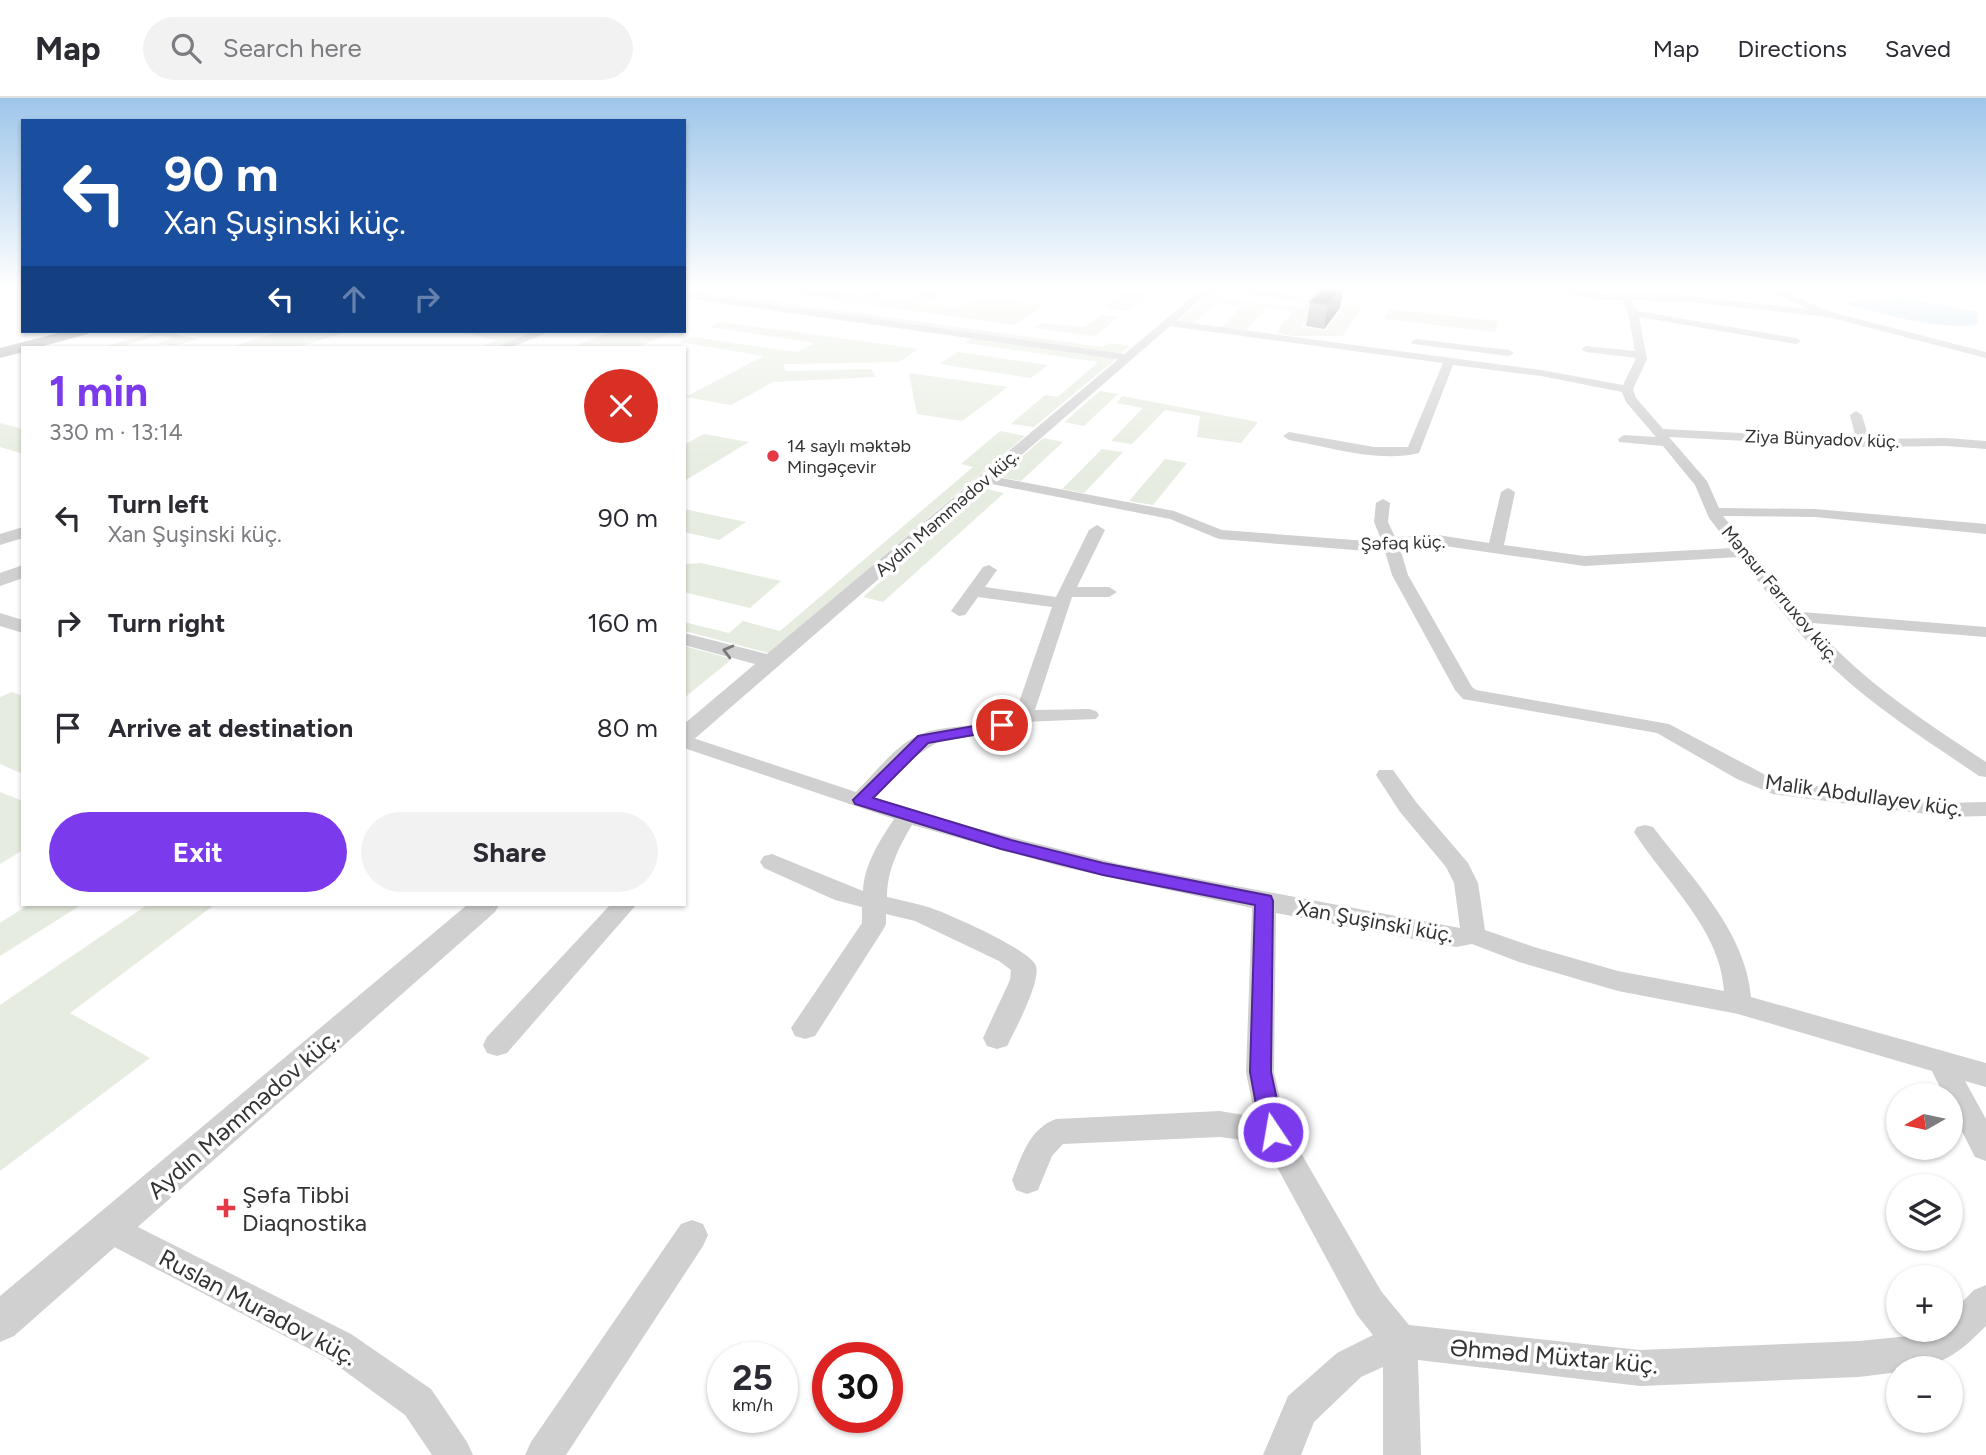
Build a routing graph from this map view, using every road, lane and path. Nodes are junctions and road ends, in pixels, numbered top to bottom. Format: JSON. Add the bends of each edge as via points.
{"nodes":[{"id":1,"x":21,"y":351,"type":"edge"},
{"id":2,"x":1078,"y":351,"type":"edge"},
{"id":3,"x":1133,"y":351,"type":"edge"},
{"id":4,"x":1381,"y":351,"type":"edge"},
{"id":5,"x":1494,"y":351,"type":"edge"},
{"id":6,"x":1607,"y":351,"type":"edge"},
{"id":7,"x":1640,"y":351,"type":"edge"},
{"id":8,"x":1509,"y":353,"type":"dead end"},
{"id":9,"x":0,"y":355,"type":"edge"},
{"id":10,"x":1641,"y":355,"type":"junction"},
{"id":11,"x":1125,"y":358,"type":"junction"},
{"id":12,"x":1449,"y":361,"type":"junction"},
{"id":13,"x":1627,"y":388,"type":"junction"},
{"id":14,"x":1856,"y":415,"type":"dead end"},
{"id":15,"x":1289,"y":436,"type":"dead end"},
{"id":16,"x":1661,"y":437,"type":"junction"},
{"id":17,"x":1624,"y":439,"type":"dead end"},
{"id":18,"x":1864,"y":443,"type":"junction"},
{"id":19,"x":1986,"y":445,"type":"edge"},
{"id":20,"x":986,"y":479,"type":"junction"},
{"id":21,"x":1508,"y":492,"type":"dead end"},
{"id":22,"x":1383,"y":503,"type":"dead end"},
{"id":23,"x":1714,"y":512,"type":"junction"},
{"id":24,"x":0,"y":526,"type":"edge"},
{"id":25,"x":1986,"y":529,"type":"edge"},
{"id":26,"x":1097,"y":530,"type":"dead end"},
{"id":27,"x":21,"y":532,"type":"edge"},
{"id":28,"x":21,"y":532,"type":"edge"},
{"id":29,"x":0,"y":540,"type":"edge"},
{"id":30,"x":1391,"y":544,"type":"junction"},
{"id":31,"x":1496,"y":548,"type":"junction"},
{"id":32,"x":1742,"y":552,"type":"junction"},
{"id":33,"x":989,"y":570,"type":"dead end"},
{"id":34,"x":21,"y":572,"type":"edge"},
{"id":35,"x":0,"y":580,"type":"edge"},
{"id":36,"x":974,"y":591,"type":"junction"},
{"id":37,"x":1109,"y":592,"type":"dead end"},
{"id":38,"x":1063,"y":597,"type":"junction"},
{"id":39,"x":959,"y":611,"type":"dead end"},
{"id":40,"x":1799,"y":617,"type":"junction"},
{"id":41,"x":0,"y":619,"type":"edge"},
{"id":42,"x":21,"y":626,"type":"edge"},
{"id":43,"x":1986,"y":632,"type":"edge"},
{"id":44,"x":686,"y":640,"type":"edge"},
{"id":45,"x":772,"y":662,"type":"junction"},
{"id":46,"x":1089,"y":715,"type":"dead end"},
{"id":47,"x":1021,"y":716,"type":"junction"},
{"id":48,"x":686,"y":736,"type":"edge"},
{"id":49,"x":686,"y":739,"type":"edge"},
{"id":50,"x":1986,"y":771,"type":"edge"},
{"id":51,"x":1386,"y":775,"type":"dead end"},
{"id":52,"x":861,"y":800,"type":"junction"},
{"id":53,"x":1986,"y":810,"type":"edge"},
{"id":54,"x":907,"y":816,"type":"junction"},
{"id":55,"x":1645,"y":832,"type":"dead end"},
{"id":56,"x":772,"y":862,"type":"dead end"},
{"id":57,"x":876,"y":901,"type":"junction"},
{"id":58,"x":1264,"y":901,"type":"junction"},
{"id":59,"x":484,"y":906,"type":"edge"},
{"id":60,"x":623,"y":906,"type":"edge"},
{"id":61,"x":1473,"y":935,"type":"junction"},
{"id":62,"x":1738,"y":1004,"type":"junction"},
{"id":63,"x":805,"y":1028,"type":"dead end"},
{"id":64,"x":997,"y":1038,"type":"dead end"},
{"id":65,"x":497,"y":1045,"type":"dead end"},
{"id":66,"x":1940,"y":1060,"type":"junction"},
{"id":67,"x":1986,"y":1075,"type":"edge"},
{"id":68,"x":1273,"y":1132,"type":"junction"},
{"id":69,"x":1986,"y":1148,"type":"edge"},
{"id":70,"x":1027,"y":1180,"type":"dead end"},
{"id":71,"x":110,"y":1228,"type":"junction"},
{"id":72,"x":692,"y":1235,"type":"dead end"},
{"id":73,"x":1986,"y":1302,"type":"edge"},
{"id":74,"x":0,"y":1322,"type":"edge"},
{"id":75,"x":1400,"y":1341,"type":"junction"},
{"id":76,"x":454,"y":1455,"type":"edge"},
{"id":77,"x":544,"y":1455,"type":"edge"},
{"id":78,"x":1282,"y":1455,"type":"edge"},
{"id":79,"x":1402,"y":1455,"type":"edge"}],
"edges":[{"from":1,"to":9,"type":"main road"},
{"from":2,"to":11,"type":"street"},
{"from":3,"to":11,"type":"street","name":"Aydın Məmmədov küç."},
{"from":4,"to":12,"type":"street"},
{"from":5,"to":8,"type":"street"},
{"from":6,"to":10,"type":"street"},
{"from":7,"to":10,"type":"street"},
{"from":10,"to":13,"type":"street"},
{"from":11,"to":20,"type":"street","name":"Aydın Məmmədov küç."},
{"from":12,"to":13,"type":"street"},
{"from":12,"to":15,"type":"street","via":[[1410,453]]},
{"from":13,"to":16,"type":"street","name":"Mənsur Fərruxov küç.","via":[[1634,406]]},
{"from":14,"to":18,"type":"street"},
{"from":16,"to":17,"type":"street","name":"Ziya Bünyadov küç."},
{"from":16,"to":18,"type":"street","name":"Ziya Bünyadov küç."},
{"from":16,"to":23,"type":"street","name":"Mənsur Fərruxov küç.","via":[[1702,484]]},
{"from":18,"to":19,"type":"street","name":"Ziya Bünyadov küç."},
{"from":20,"to":30,"type":"street","name":"Şəfəq küç.","via":[[1174,515],[1219,534]]},
{"from":20,"to":45,"type":"street","name":"Aydın Məmmədov küç."},
{"from":21,"to":31,"type":"street"},
{"from":22,"to":30,"type":"street","name":"Malik Abdullayev küç.","via":[[1381,522]]},
{"from":23,"to":25,"type":"street","via":[[1815,513]]},
{"from":23,"to":32,"type":"street","name":"Mənsur Fərruxov küç."},
{"from":24,"to":27,"type":"street"},
{"from":26,"to":38,"type":"street"},
{"from":28,"to":29,"type":"street"},
{"from":30,"to":31,"type":"street","name":"Şəfəq küç.","via":[[1438,540]]},
{"from":30,"to":53,"type":"street","name":"Malik Abdullayev küç.","via":[[1407,590],[1470,695],[1662,728],[1773,787],[1949,810]]},
{"from":31,"to":32,"type":"street","name":"Şəfəq küç.","via":[[1584,561]]},
{"from":32,"to":40,"type":"street","name":"Mənsur Fərruxov küç."},
{"from":33,"to":36,"type":"street"},
{"from":34,"to":35,"type":"street"},
{"from":36,"to":38,"type":"street"},
{"from":36,"to":39,"type":"street"},
{"from":37,"to":38,"type":"street"},
{"from":38,"to":47,"type":"street"},
{"from":40,"to":43,"type":"street"},
{"from":40,"to":50,"type":"street","name":"Mənsur Fərruxov küç.","via":[[1847,670]]},
{"from":41,"to":42,"type":"street"},
{"from":45,"to":44,"type":"street","one_way":true},
{"from":45,"to":48,"type":"street","name":"Aydın Məmmədov küç."},
{"from":46,"to":47,"type":"street"},
{"from":47,"to":52,"type":"street","via":[[1002,725],[923,740]]},
{"from":49,"to":52,"type":"street","name":"Xan Şuşinski küç."},
{"from":51,"to":61,"type":"street","via":[[1456,863],[1466,883]]},
{"from":52,"to":54,"type":"street","name":"Xan Şuşinski küç."},
{"from":54,"to":57,"type":"street","via":[[889,844],[875,880]]},
{"from":54,"to":58,"type":"street","name":"Xan Şuşinski küç.","via":[[1103,869]]},
{"from":55,"to":62,"type":"street","via":[[1709,918],[1736,972]]},
{"from":56,"to":57,"type":"street","via":[[823,887]]},
{"from":57,"to":63,"type":"street","via":[[868,935]]},
{"from":57,"to":64,"type":"street","via":[[922,914],[1008,954],[1024,967]]},
{"from":58,"to":61,"type":"street","name":"Xan Şuşinski küç.","via":[[1456,938]]},
{"from":58,"to":68,"type":"street","via":[[1260,1072]]},
{"from":59,"to":71,"type":"street","name":"Aydın Məmmədov küç."},
{"from":60,"to":65,"type":"street"},
{"from":61,"to":62,"type":"street","name":"Xan Şuşinski küç.","via":[[1618,981]]},
{"from":62,"to":66,"type":"street","name":"Xan Şuşinski küç."},
{"from":66,"to":67,"type":"street","name":"Xan Şuşinski küç."},
{"from":66,"to":69,"type":"street"},
{"from":68,"to":70,"type":"street","via":[[1220,1124],[1056,1132],[1040,1148]]},
{"from":68,"to":75,"type":"street","via":[[1369,1304]]},
{"from":71,"to":74,"type":"street","name":"Aydın Məmmədov küç."},
{"from":71,"to":76,"type":"street","name":"Ruslan Muradov küç.","via":[[339,1346],[418,1402]]},
{"from":72,"to":77,"type":"street"},
{"from":73,"to":75,"type":"street","name":"Əhməd Müxtar küç.","via":[[1947,1341],[1909,1353],[1859,1359],[1640,1368]]},
{"from":75,"to":78,"type":"street","via":[[1349,1365],[1301,1409]]},
{"from":75,"to":79,"type":"street"}]}
